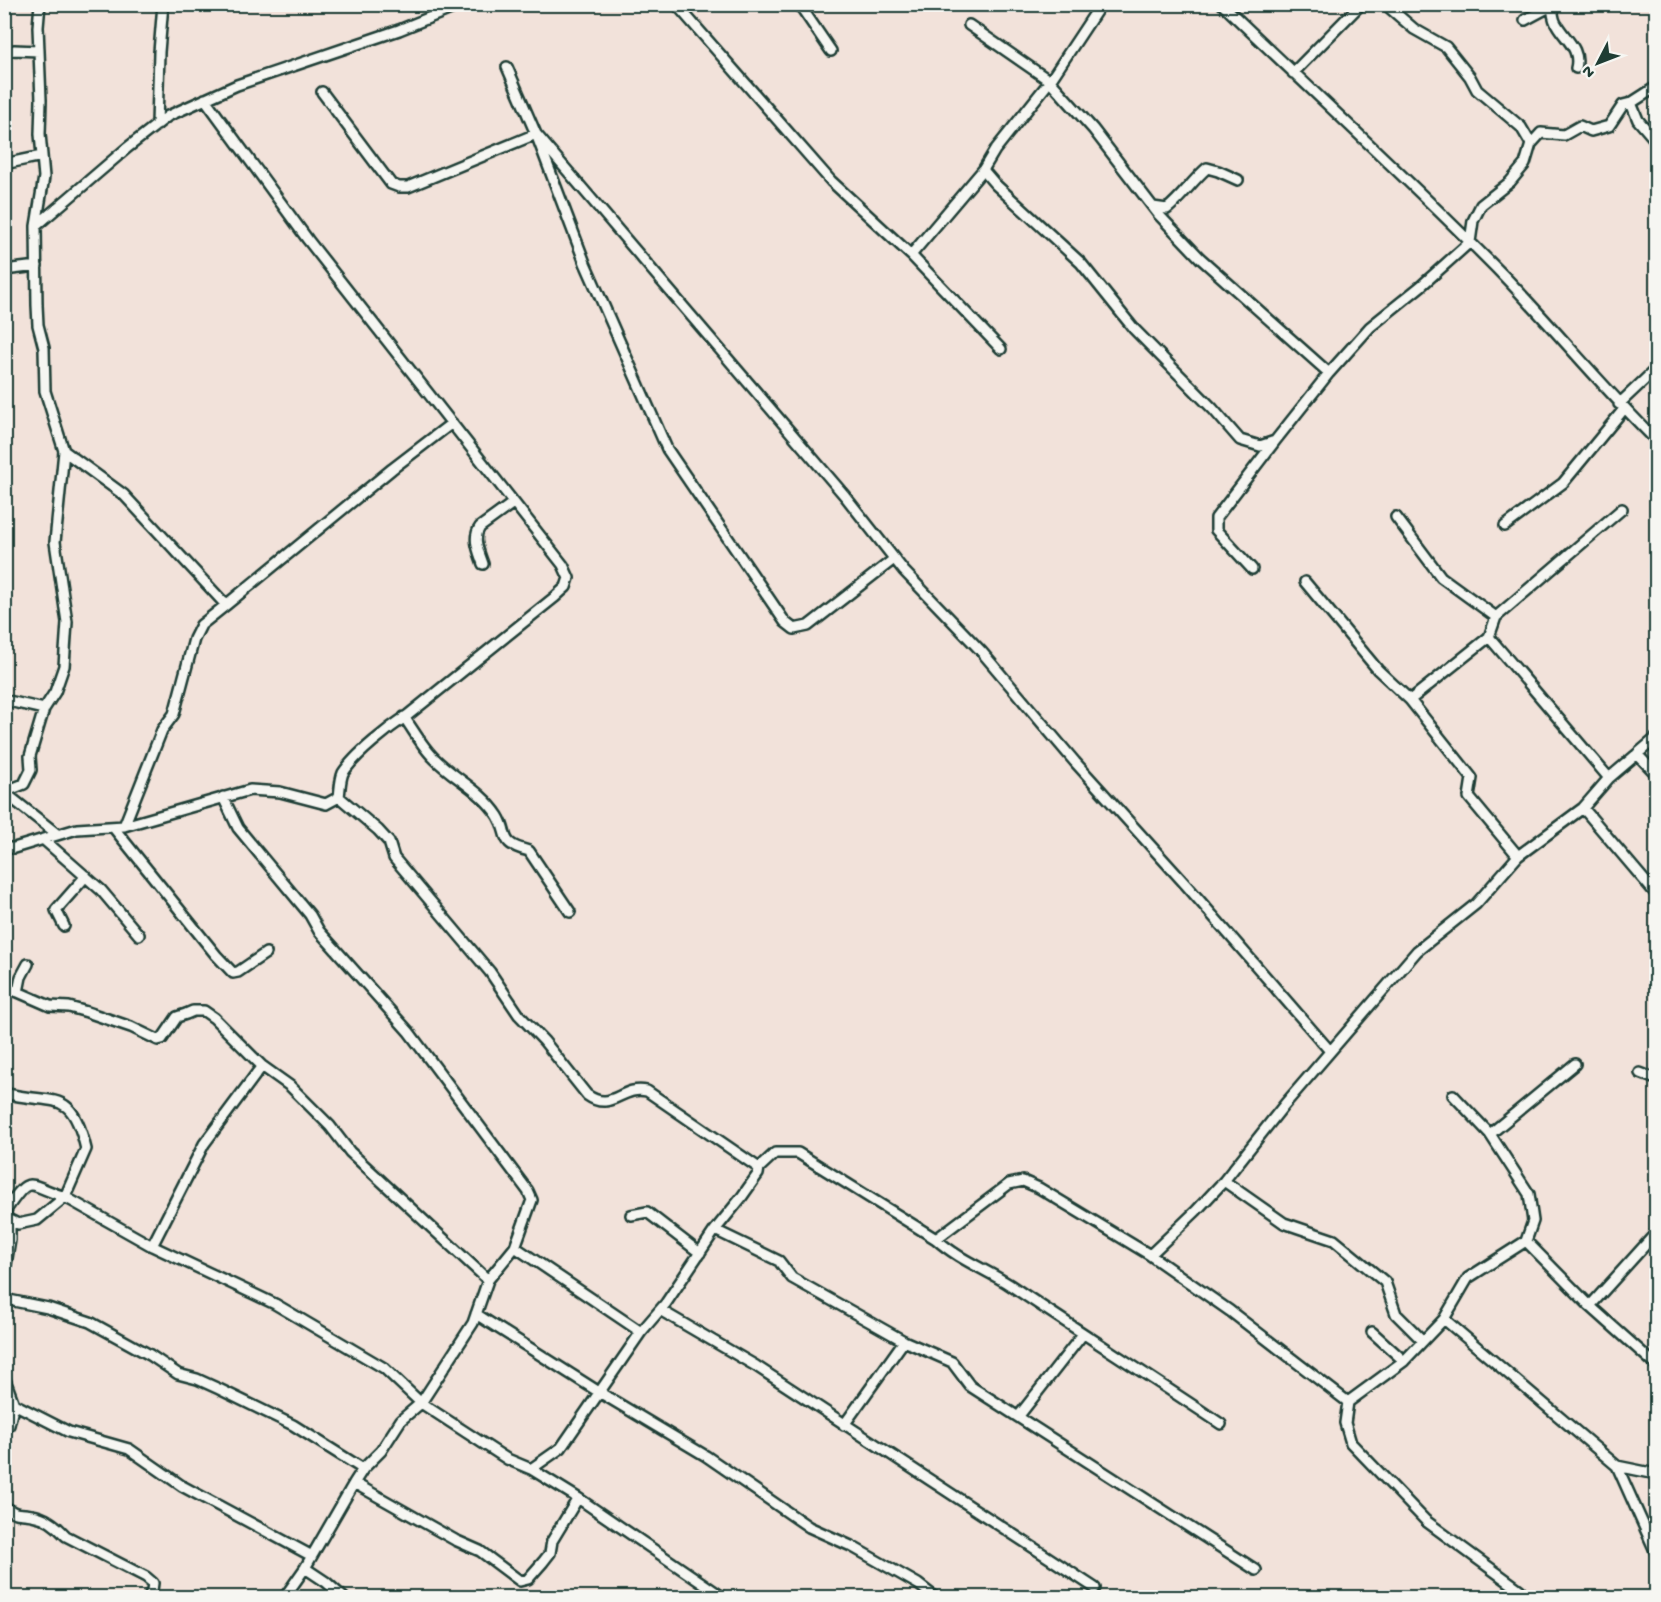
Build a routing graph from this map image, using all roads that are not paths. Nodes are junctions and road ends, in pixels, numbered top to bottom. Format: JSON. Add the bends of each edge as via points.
{"nodes":[{"id":1,"x":40,"y":4,"type":"edge"},
{"id":2,"x":163,"y":4,"type":"edge"},
{"id":3,"x":463,"y":4,"type":"edge"},
{"id":4,"x":676,"y":4,"type":"edge"},
{"id":5,"x":799,"y":4,"type":"edge"},
{"id":6,"x":1101,"y":4,"type":"edge"},
{"id":7,"x":1222,"y":4,"type":"edge"},
{"id":8,"x":1361,"y":4,"type":"edge"},
{"id":9,"x":1385,"y":4,"type":"edge"},
{"id":10,"x":1553,"y":5,"type":"edge"},
{"id":11,"x":1525,"y":20,"type":"dead end"},
{"id":12,"x":969,"y":25,"type":"dead end"},
{"id":13,"x":39,"y":51,"type":"junction"},
{"id":14,"x":831,"y":51,"type":"dead end"},
{"id":15,"x":4,"y":53,"type":"edge"},
{"id":16,"x":507,"y":67,"type":"dead end"},
{"id":17,"x":1576,"y":68,"type":"dead end"},
{"id":18,"x":1293,"y":73,"type":"junction"},
{"id":19,"x":1050,"y":81,"type":"junction"},
{"id":20,"x":1656,"y":87,"type":"edge"},
{"id":21,"x":322,"y":92,"type":"dead end"},
{"id":22,"x":205,"y":99,"type":"junction"},
{"id":23,"x":1631,"y":103,"type":"junction"},
{"id":24,"x":157,"y":125,"type":"junction"},
{"id":25,"x":536,"y":134,"type":"junction"},
{"id":26,"x":1656,"y":141,"type":"edge"},
{"id":27,"x":1531,"y":144,"type":"junction"},
{"id":28,"x":42,"y":156,"type":"junction"},
{"id":29,"x":4,"y":164,"type":"edge"},
{"id":30,"x":983,"y":170,"type":"junction"},
{"id":31,"x":1238,"y":180,"type":"dead end"},
{"id":32,"x":1153,"y":207,"type":"junction"},
{"id":33,"x":36,"y":226,"type":"junction"},
{"id":34,"x":1470,"y":242,"type":"junction"},
{"id":35,"x":910,"y":255,"type":"junction"},
{"id":36,"x":37,"y":266,"type":"junction"},
{"id":37,"x":4,"y":270,"type":"edge"},
{"id":38,"x":1001,"y":349,"type":"dead end"},
{"id":39,"x":1656,"y":369,"type":"edge"},
{"id":40,"x":1329,"y":373,"type":"junction"},
{"id":41,"x":1622,"y":406,"type":"junction"},
{"id":42,"x":452,"y":423,"type":"junction"},
{"id":43,"x":1656,"y":440,"type":"edge"},
{"id":44,"x":1275,"y":441,"type":"junction"},
{"id":45,"x":64,"y":451,"type":"junction"},
{"id":46,"x":513,"y":503,"type":"junction"},
{"id":47,"x":1622,"y":509,"type":"dead end"},
{"id":48,"x":1396,"y":517,"type":"dead end"},
{"id":49,"x":1505,"y":526,"type":"dead end"},
{"id":50,"x":894,"y":559,"type":"junction"},
{"id":51,"x":483,"y":564,"type":"dead end"},
{"id":52,"x":1252,"y":569,"type":"dead end"},
{"id":53,"x":1305,"y":582,"type":"dead end"},
{"id":54,"x":226,"y":605,"type":"junction"},
{"id":55,"x":1496,"y":617,"type":"junction"},
{"id":56,"x":1489,"y":637,"type":"junction"},
{"id":57,"x":4,"y":700,"type":"edge"},
{"id":58,"x":1410,"y":700,"type":"junction"},
{"id":59,"x":44,"y":709,"type":"junction"},
{"id":60,"x":404,"y":717,"type":"junction"},
{"id":61,"x":1656,"y":738,"type":"edge"},
{"id":62,"x":1637,"y":754,"type":"junction"},
{"id":63,"x":1656,"y":774,"type":"edge"},
{"id":64,"x":1609,"y":778,"type":"junction"},
{"id":65,"x":4,"y":792,"type":"edge"},
{"id":66,"x":223,"y":797,"type":"junction"},
{"id":67,"x":339,"y":797,"type":"junction"},
{"id":68,"x":1583,"y":808,"type":"junction"},
{"id":69,"x":118,"y":826,"type":"junction"},
{"id":70,"x":57,"y":834,"type":"junction"},
{"id":71,"x":43,"y":839,"type":"junction"},
{"id":72,"x":4,"y":848,"type":"edge"},
{"id":73,"x":1518,"y":856,"type":"junction"},
{"id":74,"x":86,"y":876,"type":"junction"},
{"id":75,"x":1656,"y":894,"type":"edge"},
{"id":76,"x":570,"y":912,"type":"dead end"},
{"id":77,"x":64,"y":926,"type":"dead end"},
{"id":78,"x":138,"y":935,"type":"dead end"},
{"id":79,"x":266,"y":953,"type":"dead end"},
{"id":80,"x":28,"y":964,"type":"dead end"},
{"id":81,"x":4,"y":988,"type":"edge"},
{"id":82,"x":18,"y":992,"type":"junction"},
{"id":83,"x":1330,"y":1051,"type":"junction"},
{"id":84,"x":1575,"y":1064,"type":"dead end"},
{"id":85,"x":262,"y":1066,"type":"junction"},
{"id":86,"x":1640,"y":1073,"type":"dead end"},
{"id":87,"x":1656,"y":1077,"type":"edge"},
{"id":88,"x":4,"y":1093,"type":"edge"},
{"id":89,"x":1453,"y":1095,"type":"dead end"},
{"id":90,"x":1490,"y":1134,"type":"junction"},
{"id":91,"x":759,"y":1168,"type":"junction"},
{"id":92,"x":1224,"y":1181,"type":"junction"},
{"id":93,"x":65,"y":1197,"type":"junction"},
{"id":94,"x":631,"y":1215,"type":"dead end"},
{"id":95,"x":6,"y":1216,"type":"edge"},
{"id":96,"x":716,"y":1230,"type":"junction"},
{"id":97,"x":1656,"y":1233,"type":"edge"},
{"id":98,"x":936,"y":1239,"type":"junction"},
{"id":99,"x":1526,"y":1241,"type":"junction"},
{"id":100,"x":152,"y":1246,"type":"junction"},
{"id":101,"x":515,"y":1247,"type":"junction"},
{"id":102,"x":700,"y":1253,"type":"junction"},
{"id":103,"x":1150,"y":1255,"type":"junction"},
{"id":104,"x":4,"y":1277,"type":"edge"},
{"id":105,"x":488,"y":1280,"type":"junction"},
{"id":106,"x":4,"y":1299,"type":"edge"},
{"id":107,"x":1590,"y":1306,"type":"junction"},
{"id":108,"x":660,"y":1310,"type":"junction"},
{"id":109,"x":476,"y":1314,"type":"junction"},
{"id":110,"x":1444,"y":1319,"type":"junction"},
{"id":111,"x":641,"y":1332,"type":"junction"},
{"id":112,"x":1372,"y":1332,"type":"dead end"},
{"id":113,"x":1083,"y":1334,"type":"junction"},
{"id":114,"x":904,"y":1341,"type":"junction"},
{"id":115,"x":1423,"y":1341,"type":"junction"},
{"id":116,"x":1404,"y":1361,"type":"junction"},
{"id":117,"x":1656,"y":1365,"type":"edge"},
{"id":118,"x":5,"y":1379,"type":"edge"},
{"id":119,"x":599,"y":1392,"type":"junction"},
{"id":120,"x":1348,"y":1402,"type":"junction"},
{"id":121,"x":421,"y":1403,"type":"junction"},
{"id":122,"x":14,"y":1404,"type":"junction"},
{"id":123,"x":1018,"y":1417,"type":"junction"},
{"id":124,"x":1221,"y":1424,"type":"dead end"},
{"id":125,"x":844,"y":1425,"type":"junction"},
{"id":126,"x":4,"y":1431,"type":"edge"},
{"id":127,"x":1617,"y":1466,"type":"junction"},
{"id":128,"x":363,"y":1469,"type":"junction"},
{"id":129,"x":531,"y":1469,"type":"junction"},
{"id":130,"x":1656,"y":1474,"type":"edge"},
{"id":131,"x":354,"y":1483,"type":"junction"},
{"id":132,"x":578,"y":1498,"type":"junction"},
{"id":133,"x":4,"y":1506,"type":"edge"},
{"id":134,"x":1656,"y":1553,"type":"edge"},
{"id":135,"x":312,"y":1556,"type":"junction"},
{"id":136,"x":305,"y":1568,"type":"junction"},
{"id":137,"x":1256,"y":1570,"type":"dead end"},
{"id":138,"x":1095,"y":1588,"type":"dead end"},
{"id":139,"x":148,"y":1598,"type":"edge"},
{"id":140,"x":284,"y":1598,"type":"edge"},
{"id":141,"x":344,"y":1598,"type":"edge"},
{"id":142,"x":724,"y":1598,"type":"edge"},
{"id":143,"x":936,"y":1598,"type":"edge"},
{"id":144,"x":1523,"y":1598,"type":"edge"}],
"edges":[{"from":1,"to":13,"type":"street"},
{"from":2,"to":24,"type":"street"},
{"from":3,"to":22,"type":"street"},
{"from":4,"to":35,"type":"street","via":[[831,181]]},
{"from":5,"to":14,"type":"street"},
{"from":6,"to":19,"type":"street"},
{"from":7,"to":18,"type":"street"},
{"from":8,"to":18,"type":"street"},
{"from":9,"to":27,"type":"street","via":[[1414,29],[1446,47],[1477,90],[1521,127]]},
{"from":10,"to":11,"type":"street"},
{"from":10,"to":17,"type":"street","via":[[1557,26],[1572,42]]},
{"from":12,"to":19,"type":"street"},
{"from":13,"to":15,"type":"street"},
{"from":13,"to":28,"type":"street"},
{"from":16,"to":25,"type":"street"},
{"from":18,"to":34,"type":"street"},
{"from":19,"to":30,"type":"street","via":[[994,150]]},
{"from":19,"to":32,"type":"street"},
{"from":20,"to":23,"type":"street"},
{"from":21,"to":25,"type":"street","via":[[391,184],[399,187],[408,187]]},
{"from":22,"to":24,"type":"street"},
{"from":22,"to":42,"type":"street","via":[[308,240]]},
{"from":23,"to":26,"type":"street","via":[[1638,120]]},
{"from":23,"to":27,"type":"street","via":[[1623,105],[1609,126],[1591,131],[1580,126],[1564,135],[1541,133]]},
{"from":24,"to":33,"type":"street"},
{"from":25,"to":50,"type":"street","via":[[845,496]]},
{"from":25,"to":50,"type":"street","via":[[585,263],[667,449],[785,622],[794,628],[808,626]]},
{"from":27,"to":34,"type":"street","via":[[1525,164],[1481,205],[1473,221]]},
{"from":28,"to":29,"type":"street"},
{"from":28,"to":33,"type":"street","via":[[44,177]]},
{"from":30,"to":35,"type":"street"},
{"from":30,"to":44,"type":"street","via":[[1081,263],[1134,329],[1240,440],[1260,446]]},
{"from":31,"to":32,"type":"street","via":[[1207,168],[1167,209]]},
{"from":32,"to":40,"type":"street","via":[[1200,258]]},
{"from":33,"to":36,"type":"street"},
{"from":34,"to":40,"type":"street","via":[[1370,327]]},
{"from":34,"to":41,"type":"street"},
{"from":35,"to":38,"type":"street"},
{"from":36,"to":37,"type":"street"},
{"from":36,"to":45,"type":"street","via":[[45,391]]},
{"from":39,"to":41,"type":"street"},
{"from":40,"to":44,"type":"street"},
{"from":41,"to":43,"type":"street"},
{"from":41,"to":49,"type":"street","via":[[1563,483]]},
{"from":42,"to":46,"type":"street"},
{"from":42,"to":54,"type":"street"},
{"from":44,"to":52,"type":"street","via":[[1216,518],[1216,530]]},
{"from":45,"to":54,"type":"street","via":[[124,495]]},
{"from":45,"to":59,"type":"street","via":[[55,542],[67,622],[65,654],[55,692]]},
{"from":46,"to":51,"type":"street","via":[[476,533]]},
{"from":46,"to":60,"type":"street","via":[[562,565],[569,578],[566,587]]},
{"from":47,"to":55,"type":"street"},
{"from":48,"to":55,"type":"street","via":[[1442,577]]},
{"from":50,"to":83,"type":"street","via":[[981,651]]},
{"from":53,"to":58,"type":"street","via":[[1378,670]]},
{"from":54,"to":69,"type":"street","via":[[201,625],[194,639],[174,714],[162,730]]},
{"from":55,"to":56,"type":"street"},
{"from":56,"to":58,"type":"street"},
{"from":56,"to":64,"type":"street"},
{"from":57,"to":59,"type":"street"},
{"from":58,"to":73,"type":"street","via":[[1472,778],[1469,797]]},
{"from":59,"to":65,"type":"street","via":[[30,756],[31,770],[24,784]]},
{"from":60,"to":67,"type":"street","via":[[342,775]]},
{"from":60,"to":76,"type":"street","via":[[434,759],[499,817],[505,839],[529,851]]},
{"from":61,"to":62,"type":"street"},
{"from":62,"to":63,"type":"street"},
{"from":62,"to":64,"type":"street"},
{"from":64,"to":68,"type":"street"},
{"from":65,"to":70,"type":"street"},
{"from":66,"to":67,"type":"street","via":[[250,790],[280,792],[326,804]]},
{"from":66,"to":69,"type":"street"},
{"from":66,"to":101,"type":"street","via":[[238,828],[319,931],[409,1032],[528,1191],[532,1200]]},
{"from":67,"to":91,"type":"street","via":[[389,842],[393,858],[587,1095],[607,1102],[637,1089],[647,1091]]},
{"from":68,"to":73,"type":"street"},
{"from":68,"to":75,"type":"street"},
{"from":69,"to":70,"type":"street"},
{"from":69,"to":79,"type":"street","via":[[233,973]]},
{"from":70,"to":71,"type":"street"},
{"from":71,"to":72,"type":"street"},
{"from":71,"to":74,"type":"street"},
{"from":73,"to":83,"type":"street","via":[[1476,904],[1417,951]]},
{"from":74,"to":77,"type":"street","via":[[56,910]]},
{"from":74,"to":78,"type":"street"},
{"from":80,"to":82,"type":"street"},
{"from":81,"to":82,"type":"street"},
{"from":82,"to":85,"type":"street","via":[[50,1006],[69,1007],[131,1027],[158,1040],[177,1017],[204,1011]]},
{"from":83,"to":92,"type":"street"},
{"from":84,"to":90,"type":"street"},
{"from":85,"to":100,"type":"street","via":[[204,1144]]},
{"from":85,"to":105,"type":"street","via":[[290,1086],[350,1152]]},
{"from":86,"to":87,"type":"street"},
{"from":88,"to":93,"type":"street","via":[[65,1104],[77,1119],[86,1149]]},
{"from":89,"to":90,"type":"street"},
{"from":90,"to":99,"type":"street","via":[[1529,1194],[1533,1221]]},
{"from":91,"to":96,"type":"street"},
{"from":91,"to":98,"type":"street","via":[[775,1153],[798,1152]]},
{"from":92,"to":103,"type":"street"},
{"from":92,"to":115,"type":"street","via":[[1284,1223],[1334,1240],[1385,1282],[1396,1314]]},
{"from":93,"to":95,"type":"street","via":[[37,1220],[18,1224]]},
{"from":93,"to":95,"type":"street","via":[[35,1184],[27,1185]]},
{"from":93,"to":100,"type":"street"},
{"from":94,"to":102,"type":"street","via":[[647,1212]]},
{"from":95,"to":104,"type":"street","via":[[10,1240]]},
{"from":96,"to":102,"type":"street"},
{"from":96,"to":114,"type":"street","via":[[779,1261],[792,1278]]},
{"from":97,"to":107,"type":"street"},
{"from":98,"to":103,"type":"street","via":[[1009,1184],[1023,1181]]},
{"from":98,"to":113,"type":"street"},
{"from":99,"to":107,"type":"street"},
{"from":99,"to":110,"type":"street","via":[[1468,1278]]},
{"from":100,"to":121,"type":"street","via":[[275,1304],[384,1368]]},
{"from":101,"to":105,"type":"street"},
{"from":101,"to":111,"type":"street"},
{"from":102,"to":108,"type":"street"},
{"from":103,"to":120,"type":"street"},
{"from":105,"to":109,"type":"street"},
{"from":106,"to":128,"type":"street","via":[[90,1322],[178,1374],[293,1425]]},
{"from":107,"to":117,"type":"street"},
{"from":108,"to":111,"type":"street"},
{"from":108,"to":125,"type":"street","via":[[756,1366]]},
{"from":109,"to":119,"type":"street"},
{"from":109,"to":121,"type":"street"},
{"from":110,"to":115,"type":"street"},
{"from":110,"to":127,"type":"street"},
{"from":111,"to":119,"type":"street"},
{"from":112,"to":116,"type":"street"},
{"from":113,"to":123,"type":"street"},
{"from":113,"to":124,"type":"street"},
{"from":114,"to":123,"type":"street","via":[[952,1362],[970,1386]]},
{"from":114,"to":125,"type":"street"},
{"from":115,"to":116,"type":"street"},
{"from":116,"to":120,"type":"street"},
{"from":118,"to":122,"type":"street"},
{"from":119,"to":129,"type":"street","via":[[561,1448]]},
{"from":119,"to":143,"type":"street","via":[[706,1456],[809,1527],[851,1546]]},
{"from":120,"to":144,"type":"street","via":[[1346,1423],[1351,1443],[1426,1521],[1520,1590]]},
{"from":121,"to":128,"type":"street","via":[[401,1420],[381,1451]]},
{"from":121,"to":129,"type":"street","via":[[507,1459]]},
{"from":122,"to":126,"type":"street"},
{"from":122,"to":135,"type":"street","via":[[69,1432],[129,1449],[182,1486]]},
{"from":123,"to":137,"type":"street"},
{"from":125,"to":138,"type":"street"},
{"from":127,"to":130,"type":"street"},
{"from":127,"to":134,"type":"street"},
{"from":128,"to":131,"type":"street"},
{"from":129,"to":132,"type":"street"},
{"from":131,"to":132,"type":"street","via":[[480,1551],[520,1581],[528,1579],[550,1553],[552,1542]]},
{"from":131,"to":135,"type":"street"},
{"from":132,"to":142,"type":"street"},
{"from":133,"to":139,"type":"street","via":[[16,1515],[44,1519],[66,1536],[146,1577],[153,1583]]},
{"from":135,"to":136,"type":"street"},
{"from":136,"to":140,"type":"street"},
{"from":136,"to":141,"type":"street"}]}
